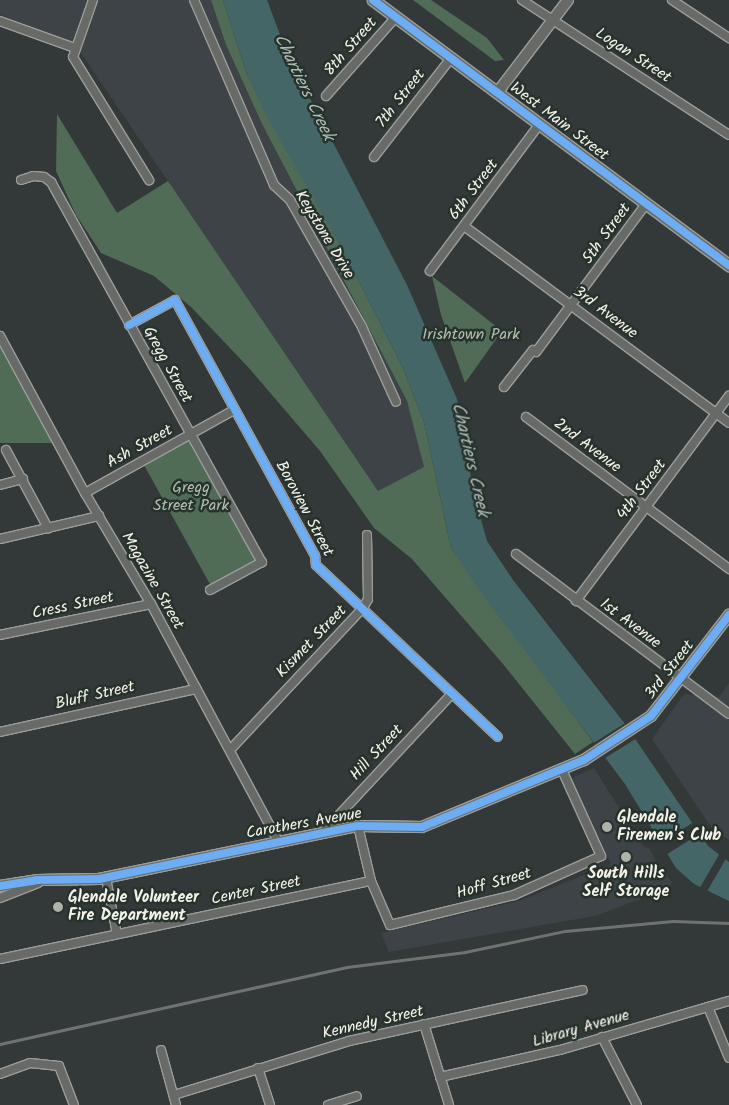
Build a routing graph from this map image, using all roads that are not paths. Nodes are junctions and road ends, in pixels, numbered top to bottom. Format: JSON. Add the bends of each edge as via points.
{"nodes":[{"id":1,"x":93,"y":0,"type":"edge"},
{"id":2,"x":194,"y":0,"type":"edge"},
{"id":3,"x":373,"y":0,"type":"edge"},
{"id":4,"x":522,"y":0,"type":"edge"},
{"id":5,"x":568,"y":0,"type":"edge"},
{"id":6,"x":672,"y":0,"type":"edge"},
{"id":7,"x":396,"y":16,"type":"junction"},
{"id":8,"x":553,"y":19,"type":"junction"},
{"id":9,"x":0,"y":21,"type":"edge"},
{"id":10,"x":729,"y":38,"type":"edge"},
{"id":11,"x":76,"y":48,"type":"junction"},
{"id":12,"x":451,"y":58,"type":"junction"},
{"id":13,"x":497,"y":93,"type":"junction"},
{"id":14,"x":326,"y":96,"type":"dead end"},
{"id":15,"x":540,"y":125,"type":"junction"},
{"id":16,"x":729,"y":135,"type":"edge"},
{"id":17,"x":374,"y":157,"type":"dead end"},
{"id":18,"x":21,"y":180,"type":"dead end"},
{"id":19,"x":149,"y":180,"type":"dead end"},
{"id":20,"x":646,"y":204,"type":"junction"},
{"id":21,"x":464,"y":226,"type":"junction"},
{"id":22,"x":729,"y":266,"type":"edge"},
{"id":23,"x":430,"y":271,"type":"dead end"},
{"id":24,"x":572,"y":306,"type":"junction"},
{"id":25,"x":129,"y":325,"type":"junction"},
{"id":26,"x":0,"y":336,"type":"edge"},
{"id":27,"x":504,"y":387,"type":"dead end"},
{"id":28,"x":729,"y":396,"type":"edge"},
{"id":29,"x":396,"y":402,"type":"dead end"},
{"id":30,"x":234,"y":410,"type":"junction"},
{"id":31,"x":716,"y":413,"type":"junction"},
{"id":32,"x":526,"y":417,"type":"dead end"},
{"id":33,"x":729,"y":423,"type":"edge"},
{"id":34,"x":191,"y":434,"type":"junction"},
{"id":35,"x":6,"y":450,"type":"dead end"},
{"id":36,"x":23,"y":479,"type":"junction"},
{"id":37,"x":0,"y":485,"type":"edge"},
{"id":38,"x":85,"y":493,"type":"junction"},
{"id":39,"x":646,"y":508,"type":"junction"},
{"id":40,"x":99,"y":516,"type":"junction"},
{"id":41,"x":48,"y":528,"type":"junction"},
{"id":42,"x":367,"y":535,"type":"dead end"},
{"id":43,"x":0,"y":539,"type":"edge"},
{"id":44,"x":516,"y":554,"type":"dead end"},
{"id":45,"x":729,"y":569,"type":"edge"},
{"id":46,"x":210,"y":590,"type":"dead end"},
{"id":47,"x":576,"y":600,"type":"junction"},
{"id":48,"x":151,"y":604,"type":"junction"},
{"id":49,"x":363,"y":608,"type":"junction"},
{"id":50,"x":729,"y":615,"type":"edge"},
{"id":51,"x":0,"y":635,"type":"edge"},
{"id":52,"x":682,"y":680,"type":"junction"},
{"id":53,"x":196,"y":689,"type":"junction"},
{"id":54,"x":451,"y":695,"type":"junction"},
{"id":55,"x":729,"y":714,"type":"edge"},
{"id":56,"x":0,"y":732,"type":"edge"},
{"id":57,"x":498,"y":737,"type":"dead end"},
{"id":58,"x":230,"y":750,"type":"junction"},
{"id":59,"x":600,"y":750,"type":"joint"},
{"id":60,"x":562,"y":770,"type":"junction"},
{"id":61,"x":358,"y":826,"type":"junction"},
{"id":62,"x":324,"y":831,"type":"junction"},
{"id":63,"x":278,"y":841,"type":"junction"},
{"id":64,"x":106,"y":878,"type":"junction"},
{"id":65,"x":44,"y":879,"type":"junction"},
{"id":66,"x":371,"y":881,"type":"junction"},
{"id":67,"x":0,"y":886,"type":"edge"},
{"id":68,"x":0,"y":898,"type":"edge"},
{"id":69,"x":117,"y":934,"type":"junction"},
{"id":70,"x":0,"y":959,"type":"edge"},
{"id":71,"x":582,"y":990,"type":"dead end"},
{"id":72,"x":729,"y":1001,"type":"edge"},
{"id":73,"x":708,"y":1007,"type":"junction"},
{"id":74,"x":424,"y":1024,"type":"junction"},
{"id":75,"x":602,"y":1038,"type":"junction"},
{"id":76,"x":161,"y":1050,"type":"dead end"},
{"id":77,"x":729,"y":1058,"type":"edge"},
{"id":78,"x":258,"y":1068,"type":"junction"},
{"id":79,"x":0,"y":1074,"type":"edge"},
{"id":80,"x":440,"y":1077,"type":"junction"},
{"id":81,"x":174,"y":1095,"type":"junction"},
{"id":82,"x":357,"y":1096,"type":"dead end"},
{"id":83,"x":74,"y":1105,"type":"edge"},
{"id":84,"x":176,"y":1105,"type":"edge"},
{"id":85,"x":270,"y":1105,"type":"edge"},
{"id":86,"x":328,"y":1105,"type":"edge"},
{"id":87,"x":449,"y":1105,"type":"edge"},
{"id":88,"x":637,"y":1105,"type":"edge"}],
"edges":[{"from":1,"to":11,"type":"street"},
{"from":2,"to":29,"type":"street","name":"Keystone Drive","via":[[274,185],[290,200],[300,216],[362,327]]},
{"from":3,"to":7,"type":"main road","name":"West Main Street"},
{"from":4,"to":8,"type":"street","name":"Logan Street"},
{"from":5,"to":8,"type":"street"},
{"from":6,"to":10,"type":"street"},
{"from":7,"to":12,"type":"main road","name":"West Main Street"},
{"from":7,"to":14,"type":"street","name":"8th Street"},
{"from":8,"to":13,"type":"street"},
{"from":8,"to":16,"type":"street","name":"Logan Street"},
{"from":9,"to":11,"type":"street"},
{"from":11,"to":19,"type":"street","via":[[72,57]]},
{"from":12,"to":13,"type":"main road","name":"West Main Street"},
{"from":12,"to":17,"type":"street","name":"7th Street"},
{"from":13,"to":15,"type":"main road","name":"West Main Street"},
{"from":15,"to":20,"type":"main road","name":"West Main Street"},
{"from":15,"to":21,"type":"street","name":"6th Street"},
{"from":18,"to":25,"type":"street","name":"Gregg Street","via":[[33,176],[44,177],[51,182]]},
{"from":20,"to":22,"type":"main road","name":"West Main Street"},
{"from":20,"to":24,"type":"street","name":"5th Street"},
{"from":21,"to":23,"type":"street","name":"6th Street"},
{"from":21,"to":24,"type":"street","name":"3rd Avenue"},
{"from":24,"to":27,"type":"street","name":"5th Street"},
{"from":24,"to":31,"type":"street","name":"3rd Avenue"},
{"from":25,"to":30,"type":"street","name":"Boroview Street","via":[[174,300]]},
{"from":25,"to":34,"type":"street","name":"Gregg Street"},
{"from":26,"to":38,"type":"street","name":"Magazine Street"},
{"from":28,"to":31,"type":"street","name":"4th Street"},
{"from":30,"to":34,"type":"street","name":"Ash Street"},
{"from":30,"to":49,"type":"street","name":"Boroview Street","via":[[315,556],[316,565]]},
{"from":31,"to":33,"type":"street","name":"3rd Avenue"},
{"from":31,"to":39,"type":"street","name":"4th Street"},
{"from":32,"to":39,"type":"street","name":"2nd Avenue"},
{"from":34,"to":38,"type":"street","name":"Ash Street"},
{"from":34,"to":46,"type":"street","name":"Gregg Street","via":[[262,562]]},
{"from":35,"to":36,"type":"street"},
{"from":36,"to":37,"type":"street"},
{"from":36,"to":41,"type":"street"},
{"from":38,"to":40,"type":"street","name":"Magazine Street"},
{"from":39,"to":45,"type":"street","name":"2nd Avenue"},
{"from":39,"to":47,"type":"street","name":"4th Street"},
{"from":40,"to":41,"type":"street"},
{"from":40,"to":48,"type":"street","name":"Magazine Street"},
{"from":41,"to":43,"type":"street"},
{"from":42,"to":49,"type":"street","name":"Kismet Street","via":[[368,599]]},
{"from":44,"to":47,"type":"street","name":"1st Avenue"},
{"from":47,"to":52,"type":"street","name":"1st Avenue"},
{"from":48,"to":51,"type":"street","name":"Cress Street"},
{"from":48,"to":53,"type":"street","name":"Magazine Street"},
{"from":49,"to":54,"type":"street","name":"Boroview Street"},
{"from":49,"to":58,"type":"street","name":"Kismet Street"},
{"from":50,"to":52,"type":"street","name":"3rd Street"},
{"from":52,"to":55,"type":"street","name":"1st Avenue"},
{"from":52,"to":59,"type":"street","name":"3rd Street","via":[[658,710]]},
{"from":53,"to":56,"type":"street","name":"Bluff Street"},
{"from":53,"to":58,"type":"street","name":"Magazine Street"},
{"from":54,"to":57,"type":"street","name":"Boroview Street"},
{"from":54,"to":62,"type":"street","name":"Hill Street"},
{"from":58,"to":63,"type":"street","name":"Magazine Street"},
{"from":59,"to":60,"type":"street","name":"Carothers Avenue"},
{"from":60,"to":61,"type":"street","name":"Carothers Avenue","via":[[422,827]]},
{"from":60,"to":66,"type":"street","name":"Hoff Street","via":[[601,856],[514,895],[390,925]]},
{"from":61,"to":62,"type":"street","name":"Carothers Avenue"},
{"from":61,"to":66,"type":"street"},
{"from":62,"to":63,"type":"street","name":"Carothers Avenue"},
{"from":63,"to":64,"type":"street","name":"Carothers Avenue"},
{"from":64,"to":65,"type":"street","name":"Carothers Avenue"},
{"from":64,"to":69,"type":"street"},
{"from":65,"to":67,"type":"street","name":"Carothers Avenue"},
{"from":65,"to":68,"type":"street"},
{"from":66,"to":69,"type":"street","name":"Center Street"},
{"from":69,"to":70,"type":"street","name":"Center Street"},
{"from":71,"to":74,"type":"street","name":"Kennedy Street"},
{"from":72,"to":73,"type":"street","name":"Library Avenue"},
{"from":73,"to":75,"type":"street","name":"Library Avenue"},
{"from":73,"to":77,"type":"street"},
{"from":74,"to":78,"type":"street","name":"Kennedy Street","via":[[348,1041]]},
{"from":74,"to":80,"type":"street"},
{"from":75,"to":80,"type":"street","name":"Library Avenue"},
{"from":75,"to":88,"type":"street"},
{"from":76,"to":81,"type":"street"},
{"from":78,"to":81,"type":"street","name":"Kennedy Street"},
{"from":78,"to":85,"type":"street"},
{"from":79,"to":83,"type":"street","via":[[30,1063],[59,1066]]},
{"from":80,"to":87,"type":"street"},
{"from":81,"to":84,"type":"street"},
{"from":82,"to":86,"type":"street"}]}
